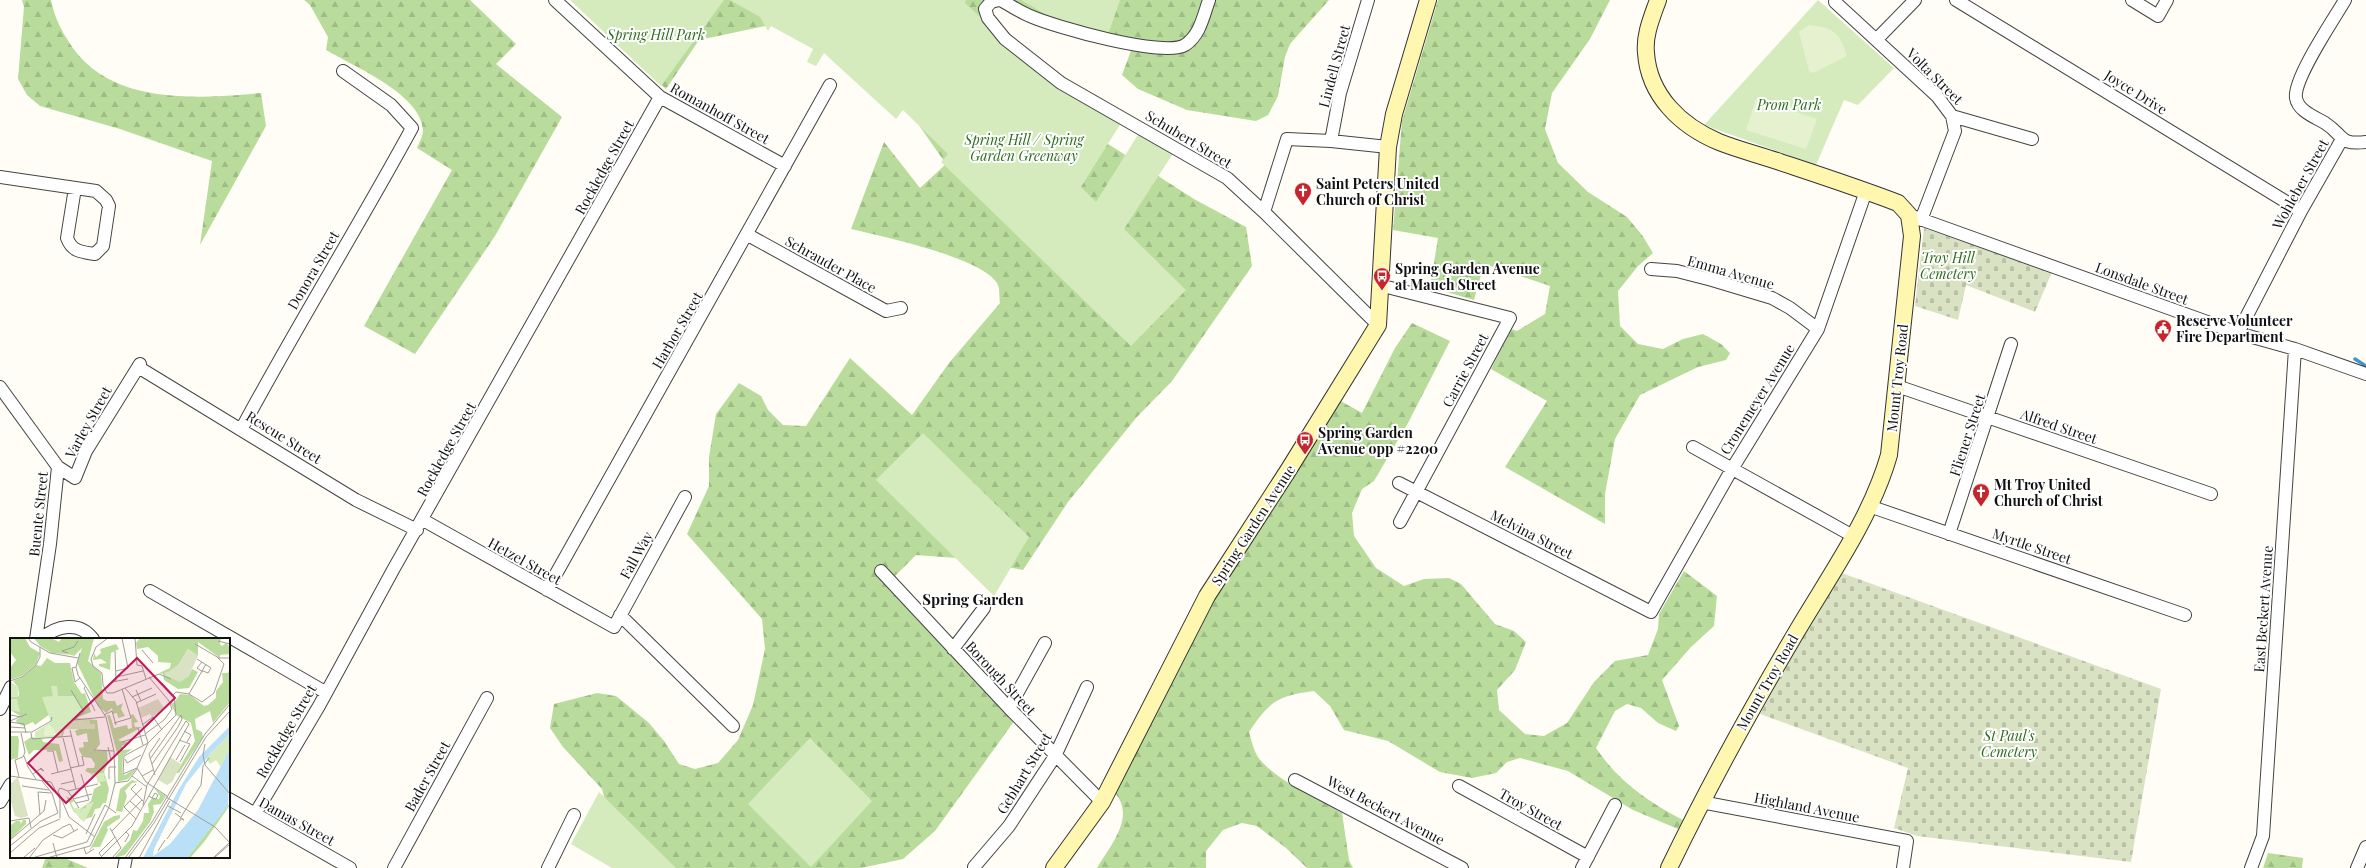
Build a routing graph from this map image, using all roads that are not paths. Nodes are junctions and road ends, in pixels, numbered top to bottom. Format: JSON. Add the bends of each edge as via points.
{"nodes":[{"id":1,"x":555,"y":0,"type":"edge"},
{"id":2,"x":1000,"y":0,"type":"edge"},
{"id":3,"x":1209,"y":0,"type":"edge"},
{"id":4,"x":1368,"y":0,"type":"edge"},
{"id":5,"x":1428,"y":0,"type":"edge"},
{"id":6,"x":1658,"y":0,"type":"edge"},
{"id":7,"x":1915,"y":0,"type":"edge"},
{"id":8,"x":1956,"y":0,"type":"edge"},
{"id":9,"x":2132,"y":0,"type":"edge"},
{"id":10,"x":2167,"y":0,"type":"edge"},
{"id":11,"x":2345,"y":0,"type":"edge"},
{"id":12,"x":1835,"y":2,"type":"dead end"},
{"id":13,"x":1876,"y":40,"type":"junction"},
{"id":14,"x":343,"y":71,"type":"dead end"},
{"id":15,"x":830,"y":85,"type":"dead end"},
{"id":16,"x":660,"y":97,"type":"junction"},
{"id":17,"x":1952,"y":116,"type":"junction"},
{"id":18,"x":2032,"y":139,"type":"dead end"},
{"id":19,"x":2342,"y":139,"type":"junction"},
{"id":20,"x":1331,"y":140,"type":"junction"},
{"id":21,"x":2366,"y":142,"type":"edge"},
{"id":22,"x":1388,"y":147,"type":"junction"},
{"id":23,"x":785,"y":166,"type":"junction"},
{"id":24,"x":0,"y":177,"type":"edge"},
{"id":25,"x":75,"y":188,"type":"junction"},
{"id":26,"x":1866,"y":191,"type":"junction"},
{"id":27,"x":2301,"y":211,"type":"junction"},
{"id":28,"x":1264,"y":212,"type":"junction"},
{"id":29,"x":1915,"y":218,"type":"junction"},
{"id":30,"x":748,"y":235,"type":"junction"},
{"id":31,"x":1650,"y":269,"type":"dead end"},
{"id":32,"x":1379,"y":284,"type":"junction"},
{"id":33,"x":901,"y":308,"type":"dead end"},
{"id":34,"x":1378,"y":325,"type":"junction"},
{"id":35,"x":1818,"y":329,"type":"junction"},
{"id":36,"x":2238,"y":333,"type":"junction"},
{"id":37,"x":2011,"y":344,"type":"dead end"},
{"id":38,"x":2295,"y":349,"type":"junction"},
{"id":39,"x":139,"y":365,"type":"joint"},
{"id":40,"x":2366,"y":374,"type":"edge"},
{"id":41,"x":1897,"y":386,"type":"junction"},
{"id":42,"x":0,"y":387,"type":"edge"},
{"id":43,"x":1989,"y":418,"type":"junction"},
{"id":44,"x":242,"y":428,"type":"junction"},
{"id":45,"x":1693,"y":447,"type":"dead end"},
{"id":46,"x":58,"y":466,"type":"junction"},
{"id":47,"x":1732,"y":469,"type":"junction"},
{"id":48,"x":1400,"y":483,"type":"dead end"},
{"id":49,"x":1416,"y":491,"type":"junction"},
{"id":50,"x":2212,"y":494,"type":"dead end"},
{"id":51,"x":685,"y":497,"type":"dead end"},
{"id":52,"x":1869,"y":506,"type":"junction"},
{"id":53,"x":1400,"y":522,"type":"dead end"},
{"id":54,"x":420,"y":525,"type":"junction"},
{"id":55,"x":1949,"y":534,"type":"junction"},
{"id":56,"x":1853,"y":536,"type":"junction"},
{"id":57,"x":881,"y":571,"type":"dead end"},
{"id":58,"x":547,"y":590,"type":"junction"},
{"id":59,"x":150,"y":592,"type":"dead end"},
{"id":60,"x":984,"y":608,"type":"dead end"},
{"id":61,"x":1651,"y":612,"type":"joint"},
{"id":62,"x":620,"y":615,"type":"junction"},
{"id":63,"x":2185,"y":615,"type":"dead end"},
{"id":64,"x":614,"y":626,"type":"joint"},
{"id":65,"x":36,"y":638,"type":"edge"},
{"id":66,"x":42,"y":638,"type":"edge"},
{"id":67,"x":92,"y":638,"type":"edge"},
{"id":68,"x":1045,"y":642,"type":"dead end"},
{"id":69,"x":953,"y":649,"type":"junction"},
{"id":70,"x":1087,"y":687,"type":"dead end"},
{"id":71,"x":10,"y":689,"type":"edge"},
{"id":72,"x":325,"y":692,"type":"junction"},
{"id":73,"x":487,"y":698,"type":"dead end"},
{"id":74,"x":1009,"y":708,"type":"junction"},
{"id":75,"x":0,"y":709,"type":"edge"},
{"id":76,"x":733,"y":726,"type":"dead end"},
{"id":77,"x":1055,"y":756,"type":"junction"},
{"id":78,"x":1295,"y":780,"type":"dead end"},
{"id":79,"x":10,"y":786,"type":"edge"},
{"id":80,"x":1459,"y":786,"type":"dead end"},
{"id":81,"x":230,"y":800,"type":"edge"},
{"id":82,"x":0,"y":802,"type":"edge"},
{"id":83,"x":1102,"y":802,"type":"junction"},
{"id":84,"x":1701,"y":802,"type":"junction"},
{"id":85,"x":1615,"y":805,"type":"dead end"},
{"id":86,"x":255,"y":814,"type":"junction"},
{"id":87,"x":574,"y":814,"type":"dead end"},
{"id":88,"x":2366,"y":846,"type":"edge"},
{"id":89,"x":126,"y":858,"type":"edge"},
{"id":90,"x":1585,"y":863,"type":"edge"},
{"id":91,"x":974,"y":867,"type":"edge"},
{"id":92,"x":124,"y":868,"type":"edge"},
{"id":93,"x":350,"y":868,"type":"edge"},
{"id":94,"x":394,"y":868,"type":"edge"},
{"id":95,"x":548,"y":868,"type":"edge"},
{"id":96,"x":1054,"y":868,"type":"edge"},
{"id":97,"x":1462,"y":868,"type":"edge"},
{"id":98,"x":1669,"y":868,"type":"edge"},
{"id":99,"x":1903,"y":868,"type":"edge"},
{"id":100,"x":2251,"y":868,"type":"edge"},
{"id":101,"x":2357,"y":868,"type":"edge"}],
"edges":[{"from":1,"to":16,"type":"street","name":"Romanhoff Street"},
{"from":2,"to":3,"type":"street","name":"Schubert Street","via":[[1030,16],[1096,36],[1160,49],[1176,49],[1193,39],[1199,30]]},
{"from":2,"to":28,"type":"street","name":"Schubert Street","via":[[992,2],[985,9],[988,18],[1005,39],[1061,83],[1227,178]]},
{"from":4,"to":20,"type":"street","name":"Lindell Street","via":[[1340,93]]},
{"from":5,"to":22,"type":"street","via":[[1394,114]]},
{"from":6,"to":26,"type":"street","via":[[1651,19],[1645,52],[1653,83],[1668,107],[1686,124],[1719,142]]},
{"from":7,"to":13,"type":"street"},
{"from":8,"to":27,"type":"street","name":"Joyce Drive"},
{"from":9,"to":10,"type":"street","via":[[2158,16]]},
{"from":11,"to":19,"type":"street","name":"Wohleber Street","via":[[2299,80],[2296,98],[2302,109],[2334,129]]},
{"from":12,"to":13,"type":"street","name":"Volta Street"},
{"from":13,"to":17,"type":"street","name":"Volta Street","via":[[1937,96]]},
{"from":14,"to":44,"type":"street","name":"Donora Street","via":[[392,105],[412,128]]},
{"from":15,"to":23,"type":"street","name":"Harbor Street"},
{"from":16,"to":23,"type":"street","name":"Romanhoff Street"},
{"from":16,"to":54,"type":"street","name":"Rockledge Street"},
{"from":17,"to":18,"type":"street","name":"Volta Street"},
{"from":17,"to":29,"type":"street","via":[[1955,131]]},
{"from":19,"to":21,"type":"street","via":[[2351,144]]},
{"from":19,"to":27,"type":"street","name":"Wohleber Street"},
{"from":20,"to":22,"type":"street"},
{"from":20,"to":28,"type":"street","via":[[1287,139]]},
{"from":22,"to":32,"type":"street"},
{"from":23,"to":30,"type":"street","name":"Harbor Street"},
{"from":24,"to":25,"type":"street"},
{"from":25,"to":25,"type":"street","via":[[102,194],[109,206],[103,246],[95,254],[77,251],[69,244],[67,238]]},
{"from":26,"to":29,"type":"street","via":[[1898,203]]},
{"from":26,"to":35,"type":"street","name":"Cronemeyer Avenue"},
{"from":27,"to":36,"type":"street","name":"Wohleber Street"},
{"from":28,"to":34,"type":"street","name":"Schubert Street"},
{"from":29,"to":36,"type":"street","name":"Lonsdale Street"},
{"from":29,"to":41,"type":"street","name":"Mount Troy Road"},
{"from":30,"to":33,"type":"street","name":"Schrauder Place","via":[[886,311]]},
{"from":30,"to":58,"type":"street","name":"Harbor Street"},
{"from":31,"to":35,"type":"street","name":"Emma Avenue","via":[[1677,271],[1772,298]]},
{"from":32,"to":34,"type":"street"},
{"from":32,"to":49,"type":"street","name":"Carrie Street","via":[[1510,318]]},
{"from":34,"to":83,"type":"street","name":"Spring Garden Avenue","via":[[1207,596]]},
{"from":35,"to":47,"type":"street","name":"Cronemeyer Avenue"},
{"from":36,"to":38,"type":"street","name":"Lonsdale Street"},
{"from":37,"to":43,"type":"street","name":"Fliener Street"},
{"from":38,"to":40,"type":"street","name":"Lonsdale Street"},
{"from":38,"to":100,"type":"street","name":"East Beckert Avenue","via":[[2263,836]]},
{"from":39,"to":44,"type":"street","name":"Rescue Street"},
{"from":39,"to":46,"type":"street","name":"Varley Street","via":[[86,451],[75,478]]},
{"from":41,"to":43,"type":"street","name":"Alfred Street"},
{"from":41,"to":52,"type":"street","name":"Mount Troy Road","via":[[1889,454]]},
{"from":42,"to":46,"type":"street","name":"Buente Street"},
{"from":43,"to":50,"type":"street","name":"Alfred Street"},
{"from":43,"to":55,"type":"street","name":"Fliener Street"},
{"from":44,"to":54,"type":"street","name":"Rescue Street","via":[[356,500]]},
{"from":45,"to":47,"type":"street"},
{"from":46,"to":65,"type":"street","name":"Buente Street"},
{"from":47,"to":56,"type":"street"},
{"from":47,"to":61,"type":"street","name":"Cronemeyer Avenue"},
{"from":48,"to":49,"type":"street","name":"Melvina Street"},
{"from":49,"to":53,"type":"street","name":"Carrie Street"},
{"from":49,"to":61,"type":"street","name":"Melvina Street"},
{"from":51,"to":62,"type":"street","name":"Fall Way"},
{"from":52,"to":55,"type":"street","name":"Myrtle Street"},
{"from":52,"to":56,"type":"street","name":"Mount Troy Road"},
{"from":54,"to":58,"type":"street","name":"Hetzel Street"},
{"from":54,"to":72,"type":"street","name":"Rockledge Street"},
{"from":55,"to":63,"type":"street","name":"Myrtle Street"},
{"from":56,"to":84,"type":"street","name":"Mount Troy Road","via":[[1736,735]]},
{"from":57,"to":69,"type":"street","name":"Borough Street"},
{"from":58,"to":64,"type":"street","name":"Hetzel Street"},
{"from":59,"to":72,"type":"street"},
{"from":60,"to":69,"type":"street"},
{"from":62,"to":64,"type":"street","name":"Fall Way"},
{"from":62,"to":76,"type":"street"},
{"from":66,"to":67,"type":"street","via":[[50,631],[63,626],[89,633]]},
{"from":68,"to":74,"type":"street"},
{"from":69,"to":74,"type":"street","name":"Borough Street"},
{"from":70,"to":77,"type":"street","name":"Gebhart Street"},
{"from":71,"to":75,"type":"street"},
{"from":72,"to":86,"type":"street","name":"Rockledge Street"},
{"from":73,"to":94,"type":"street","name":"Bader Street"},
{"from":74,"to":77,"type":"street","name":"Borough Street"},
{"from":77,"to":83,"type":"street","name":"Borough Street"},
{"from":77,"to":91,"type":"street","name":"Gebhart Street","via":[[1009,826]]},
{"from":78,"to":97,"type":"street","name":"West Beckert Avenue"},
{"from":79,"to":82,"type":"street"},
{"from":80,"to":90,"type":"street","name":"Troy Street"},
{"from":81,"to":86,"type":"street","name":"Damas Street"},
{"from":83,"to":96,"type":"street","name":"Spring Garden Avenue"},
{"from":84,"to":98,"type":"street","name":"Mount Troy Road"},
{"from":84,"to":99,"type":"street","name":"Highland Avenue","via":[[1907,841]]},
{"from":85,"to":90,"type":"street"},
{"from":86,"to":93,"type":"street","name":"Damas Street"},
{"from":87,"to":95,"type":"street"},
{"from":88,"to":101,"type":"street"},
{"from":89,"to":92,"type":"street"}]}
